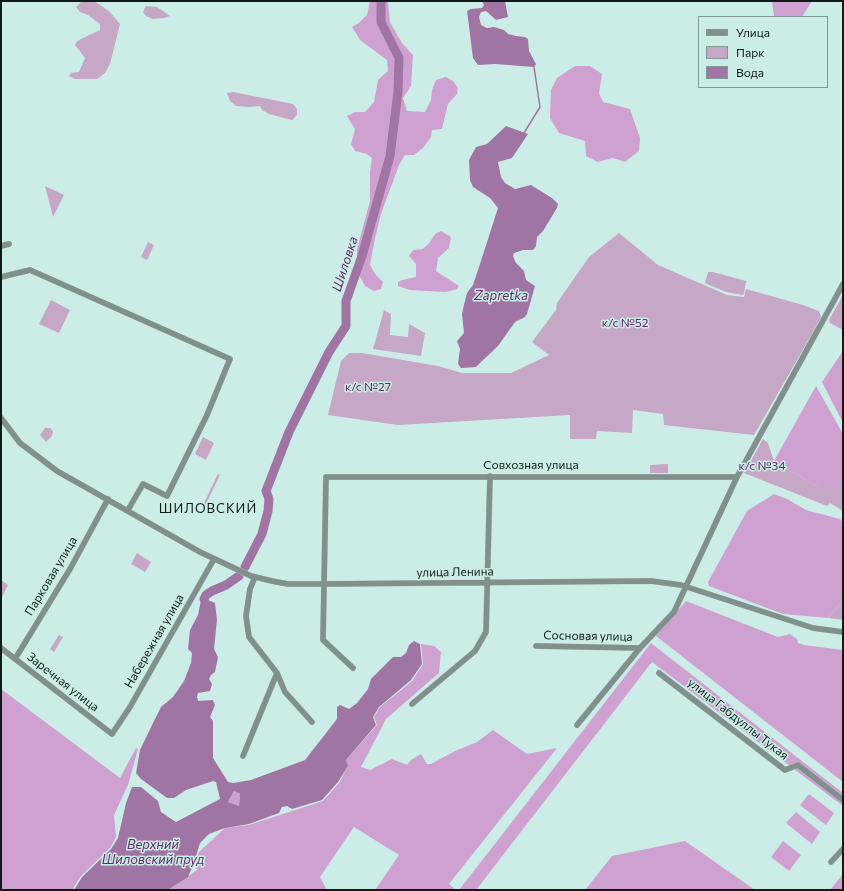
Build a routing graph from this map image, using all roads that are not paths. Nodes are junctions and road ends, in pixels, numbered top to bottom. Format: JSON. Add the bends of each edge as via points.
{"nodes":[{"id":1,"x":9,"y":244,"type":"dead end"},
{"id":2,"x":1,"y":246,"type":"edge"},
{"id":3,"x":1,"y":277,"type":"edge"},
{"id":4,"x":843,"y":284,"type":"edge"},
{"id":5,"x":1,"y":418,"type":"edge"},
{"id":6,"x":490,"y":476,"type":"junction"},
{"id":7,"x":737,"y":477,"type":"junction"},
{"id":8,"x":107,"y":501,"type":"junction"},
{"id":9,"x":128,"y":510,"type":"junction"},
{"id":10,"x":214,"y":559,"type":"junction"},
{"id":11,"x":253,"y":576,"type":"junction"},
{"id":12,"x":487,"y":583,"type":"junction"},
{"id":13,"x":323,"y":584,"type":"junction"},
{"id":14,"x":685,"y":587,"type":"junction"},
{"id":15,"x":843,"y":632,"type":"edge"},
{"id":16,"x":536,"y":646,"type":"dead end"},
{"id":17,"x":1,"y":648,"type":"edge"},
{"id":18,"x":640,"y":648,"type":"junction"},
{"id":19,"x":15,"y":659,"type":"junction"},
{"id":20,"x":353,"y":668,"type":"dead end"},
{"id":21,"x":278,"y":673,"type":"junction"},
{"id":22,"x":659,"y":673,"type":"dead end"},
{"id":23,"x":412,"y":704,"type":"dead end"},
{"id":24,"x":312,"y":722,"type":"dead end"},
{"id":25,"x":577,"y":725,"type":"dead end"},
{"id":26,"x":112,"y":734,"type":"joint"},
{"id":27,"x":243,"y":756,"type":"dead end"},
{"id":28,"x":843,"y":800,"type":"edge"},
{"id":29,"x":843,"y":849,"type":"edge"},
{"id":30,"x":831,"y":862,"type":"dead end"}],
"edges":[{"from":1,"to":2,"type":"street"},
{"from":3,"to":9,"type":"street","via":[[30,270],[230,359],[207,415],[167,496],[143,484]]},
{"from":4,"to":7,"type":"street"},
{"from":5,"to":8,"type":"street","name":"улица Ленина","via":[[11,434],[34,455]]},
{"from":6,"to":7,"type":"street","name":"Совхозная улица"},
{"from":6,"to":12,"type":"street"},
{"from":6,"to":13,"type":"street","name":"Совхозная улица","via":[[326,477]]},
{"from":7,"to":14,"type":"street"},
{"from":8,"to":9,"type":"street","name":"улица Ленина"},
{"from":8,"to":19,"type":"street","name":"Парковая улица"},
{"from":9,"to":10,"type":"street","name":"улица Ленина"},
{"from":10,"to":11,"type":"street","name":"улица Ленина"},
{"from":10,"to":26,"type":"street","name":"Набережная улица"},
{"from":11,"to":13,"type":"street","name":"улица Ленина","via":[[288,584]]},
{"from":11,"to":21,"type":"street","via":[[246,616],[249,637]]},
{"from":12,"to":13,"type":"street","name":"улица Ленина"},
{"from":12,"to":14,"type":"street","name":"улица Ленина","via":[[652,581]]},
{"from":12,"to":23,"type":"street","via":[[486,632],[475,651]]},
{"from":13,"to":20,"type":"street","via":[[323,640]]},
{"from":14,"to":15,"type":"street","name":"улица Ленина","via":[[813,628]]},
{"from":14,"to":18,"type":"street","via":[[674,612]]},
{"from":16,"to":18,"type":"street","name":"Сосновая улица"},
{"from":17,"to":19,"type":"street","name":"Заречная улица"},
{"from":18,"to":25,"type":"street"},
{"from":19,"to":26,"type":"street","name":"Заречная улица"},
{"from":21,"to":24,"type":"street","via":[[285,692]]},
{"from":21,"to":27,"type":"street"},
{"from":22,"to":28,"type":"street","name":"улица Габдуллы Тукая","via":[[785,770],[798,765]]},
{"from":29,"to":30,"type":"street"}]}
